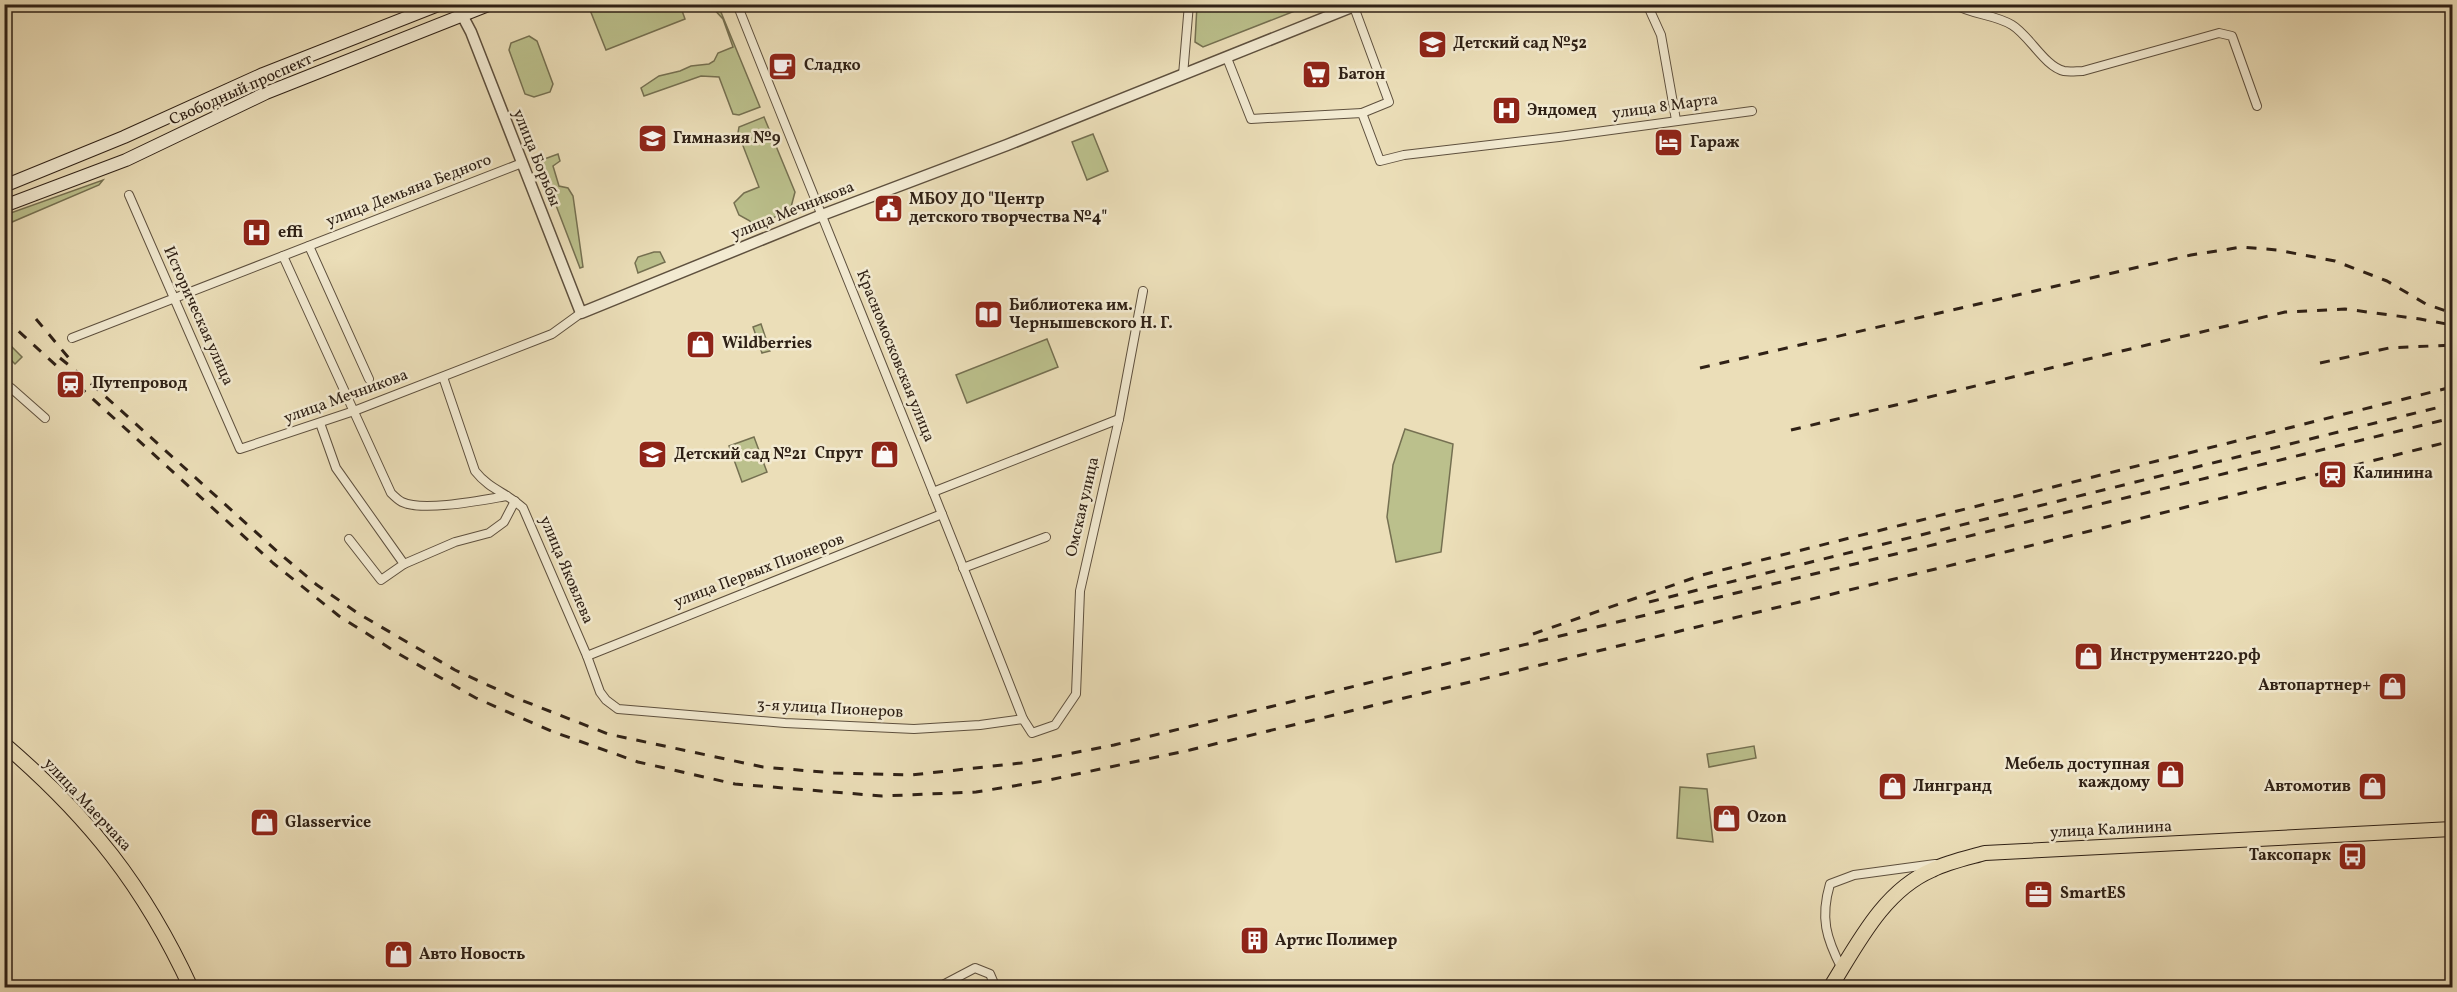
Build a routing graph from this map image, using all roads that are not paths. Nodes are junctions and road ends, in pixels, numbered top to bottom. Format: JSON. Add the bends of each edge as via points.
{"nodes":[{"id":1,"x":441,"y":4,"type":"edge"},
{"id":2,"x":491,"y":4,"type":"edge"},
{"id":3,"x":737,"y":4,"type":"edge"},
{"id":4,"x":1189,"y":4,"type":"edge"},
{"id":5,"x":1647,"y":4,"type":"edge"},
{"id":6,"x":1954,"y":4,"type":"edge"},
{"id":7,"x":1356,"y":6,"type":"edge"},
{"id":8,"x":462,"y":15,"type":"junction"},
{"id":9,"x":1227,"y":58,"type":"junction"},
{"id":10,"x":1184,"y":75,"type":"junction"},
{"id":11,"x":2257,"y":106,"type":"dead end"},
{"id":12,"x":1752,"y":111,"type":"dead end"},
{"id":13,"x":1362,"y":113,"type":"junction"},
{"id":14,"x":1676,"y":120,"type":"junction"},
{"id":15,"x":522,"y":163,"type":"junction"},
{"id":16,"x":4,"y":186,"type":"edge"},
{"id":17,"x":129,"y":195,"type":"dead end"},
{"id":18,"x":4,"y":206,"type":"edge"},
{"id":19,"x":822,"y":215,"type":"junction"},
{"id":20,"x":309,"y":246,"type":"junction"},
{"id":21,"x":283,"y":256,"type":"junction"},
{"id":22,"x":1143,"y":291,"type":"dead end"},
{"id":23,"x":174,"y":298,"type":"junction"},
{"id":24,"x":581,"y":313,"type":"junction"},
{"id":25,"x":72,"y":338,"type":"dead end"},
{"id":26,"x":443,"y":377,"type":"junction"},
{"id":27,"x":369,"y":379,"type":"dead end"},
{"id":28,"x":4,"y":395,"type":"edge"},
{"id":29,"x":354,"y":411,"type":"junction"},
{"id":30,"x":45,"y":418,"type":"dead end"},
{"id":31,"x":1119,"y":419,"type":"junction"},
{"id":32,"x":320,"y":423,"type":"junction"},
{"id":33,"x":240,"y":449,"type":"joint"},
{"id":34,"x":933,"y":492,"type":"junction"},
{"id":35,"x":511,"y":498,"type":"junction"},
{"id":36,"x":942,"y":514,"type":"junction"},
{"id":37,"x":1046,"y":537,"type":"dead end"},
{"id":38,"x":349,"y":539,"type":"dead end"},
{"id":39,"x":404,"y":564,"type":"junction"},
{"id":40,"x":963,"y":568,"type":"junction"},
{"id":41,"x":587,"y":656,"type":"junction"},
{"id":42,"x":600,"y":692,"type":"joint"},
{"id":43,"x":1023,"y":719,"type":"junction"},
{"id":44,"x":4,"y":744,"type":"edge"},
{"id":45,"x":2452,"y":829,"type":"edge"},
{"id":46,"x":1951,"y":862,"type":"junction"},
{"id":47,"x":1842,"y":969,"type":"junction"},
{"id":48,"x":190,"y":987,"type":"edge"},
{"id":49,"x":937,"y":987,"type":"edge"},
{"id":50,"x":996,"y":987,"type":"edge"},
{"id":51,"x":1830,"y":987,"type":"edge"}],
"edges":[{"from":1,"to":16,"type":"main road","name":"Свободный проспект","via":[[263,74]]},
{"from":2,"to":8,"type":"main road","name":"Свободный проспект"},
{"from":3,"to":19,"type":"street","name":"Красномосковская улица"},
{"from":4,"to":10,"type":"street"},
{"from":5,"to":14,"type":"street","via":[[1661,35]]},
{"from":6,"to":11,"type":"street","via":[[2012,25],[2063,71],[2083,71],[2219,33],[2232,36]]},
{"from":7,"to":9,"type":"street","name":"улица Мечникова"},
{"from":7,"to":13,"type":"street","via":[[1389,102]]},
{"from":8,"to":15,"type":"street","name":"улица Борьбы"},
{"from":8,"to":18,"type":"main road","name":"Свободный проспект","via":[[266,93],[126,160]]},
{"from":9,"to":10,"type":"street","name":"улица Мечникова"},
{"from":9,"to":13,"type":"street","via":[[1251,119]]},
{"from":10,"to":19,"type":"street","name":"улица Мечникова"},
{"from":12,"to":14,"type":"street","name":"улица 8 Марта"},
{"from":13,"to":14,"type":"street","name":"улица 8 Марта","via":[[1380,161]]},
{"from":15,"to":20,"type":"street","name":"улица Демьяна Бедного"},
{"from":15,"to":24,"type":"street","name":"улица Борьбы"},
{"from":17,"to":23,"type":"street","name":"Историческая улица"},
{"from":19,"to":24,"type":"street","name":"улица Мечникова"},
{"from":19,"to":34,"type":"street","name":"Красномосковская улица"},
{"from":20,"to":21,"type":"street","name":"улица Демьяна Бедного"},
{"from":20,"to":27,"type":"street"},
{"from":21,"to":23,"type":"street","name":"улица Демьяна Бедного"},
{"from":21,"to":29,"type":"street"},
{"from":22,"to":31,"type":"street","name":"Омская улица"},
{"from":23,"to":25,"type":"street","name":"улица Демьяна Бедного"},
{"from":23,"to":33,"type":"street","name":"Историческая улица"},
{"from":24,"to":26,"type":"street","name":"улица Мечникова","via":[[552,334]]},
{"from":26,"to":29,"type":"street","name":"улица Мечникова"},
{"from":26,"to":35,"type":"street","name":"улица Яковлева","via":[[475,471],[485,483]]},
{"from":28,"to":30,"type":"street","via":[[10,388]]},
{"from":29,"to":32,"type":"street","name":"улица Мечникова"},
{"from":29,"to":35,"type":"street","via":[[391,494],[403,503],[442,505]]},
{"from":31,"to":34,"type":"street"},
{"from":31,"to":43,"type":"street","name":"Омская улица","via":[[1080,591],[1076,694],[1055,724],[1032,733]]},
{"from":32,"to":33,"type":"street","name":"улица Мечникова"},
{"from":32,"to":39,"type":"street","via":[[336,468]]},
{"from":34,"to":36,"type":"street","name":"Красномосковская улица"},
{"from":35,"to":39,"type":"street","via":[[504,522],[489,533],[455,542]]},
{"from":35,"to":41,"type":"street","name":"улица Яковлева","via":[[527,515]]},
{"from":36,"to":40,"type":"street","name":"Красномосковская улица"},
{"from":36,"to":41,"type":"street","name":"улица Первых Пионеров"},
{"from":37,"to":40,"type":"street"},
{"from":38,"to":39,"type":"street","via":[[381,580]]},
{"from":40,"to":43,"type":"street","name":"Красномосковская улица"},
{"from":41,"to":42,"type":"street","name":"улица Яковлева"},
{"from":42,"to":43,"type":"street","name":"3-я улица Пионеров","via":[[618,709],[785,723],[914,729]]},
{"from":44,"to":48,"type":"main road","name":"улица Маерчака","via":[[67,803],[122,867],[168,939]]},
{"from":45,"to":46,"type":"main road","name":"улица Калинина","via":[[1996,853]]},
{"from":46,"to":47,"type":"main road","name":"улица Калинина","via":[[1930,870],[1884,906]]},
{"from":46,"to":47,"type":"street","via":[[1854,875],[1830,884],[1824,906],[1829,945]]},
{"from":47,"to":51,"type":"main road","name":"улица Калинина"},
{"from":49,"to":50,"type":"street","via":[[975,968],[990,974]]}]}
